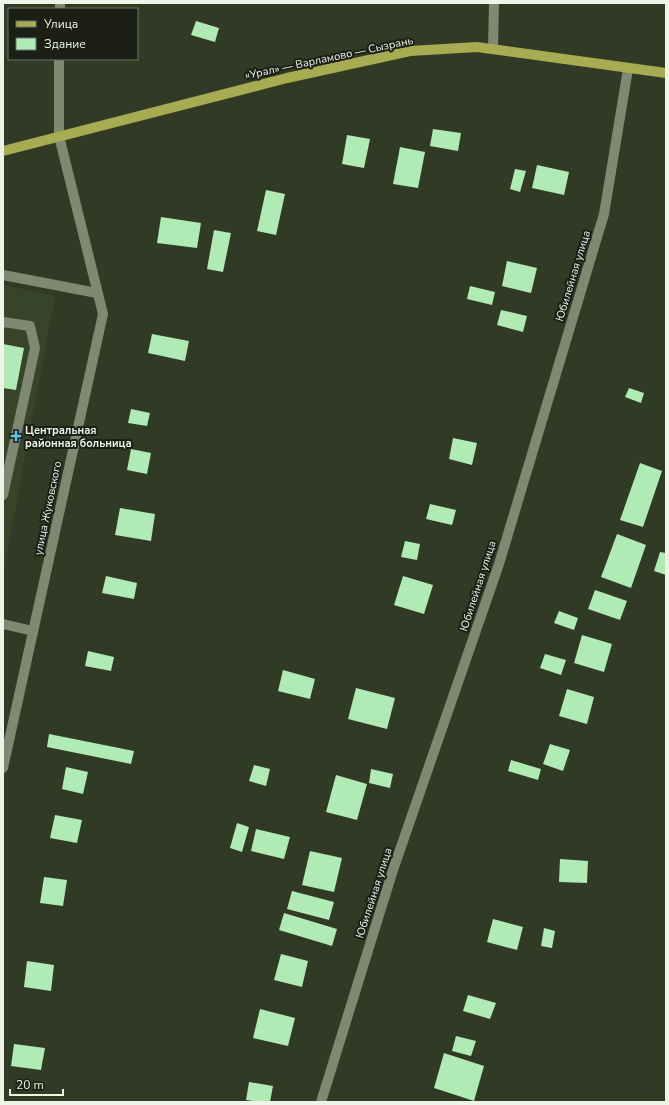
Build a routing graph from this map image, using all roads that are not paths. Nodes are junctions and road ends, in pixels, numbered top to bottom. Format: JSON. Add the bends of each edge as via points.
{"nodes":[{"id":1,"x":494,"y":3,"type":"edge"},
{"id":2,"x":493,"y":49,"type":"junction"},
{"id":3,"x":59,"y":60,"type":"edge"},
{"id":4,"x":628,"y":69,"type":"junction"},
{"id":5,"x":666,"y":73,"type":"edge"},
{"id":6,"x":59,"y":136,"type":"junction"},
{"id":7,"x":3,"y":151,"type":"edge"},
{"id":8,"x":3,"y":276,"type":"edge"},
{"id":9,"x":97,"y":293,"type":"junction"},
{"id":10,"x":3,"y":322,"type":"edge"},
{"id":11,"x":3,"y":445,"type":"edge"},
{"id":12,"x":13,"y":447,"type":"junction"},
{"id":13,"x":3,"y":495,"type":"edge"},
{"id":14,"x":3,"y":624,"type":"edge"},
{"id":15,"x":33,"y":631,"type":"junction"},
{"id":16,"x":3,"y":768,"type":"edge"},
{"id":17,"x":321,"y":1102,"type":"edge"}],
"edges":[{"from":1,"to":2,"type":"street"},
{"from":2,"to":4,"type":"main road","name":"«Урал» — Варламово — Сызрань"},
{"from":2,"to":6,"type":"main road","name":"«Урал» — Варламово — Сызрань","via":[[477,47],[410,51],[287,78]]},
{"from":3,"to":6,"type":"street","name":"улица Жуковского"},
{"from":4,"to":5,"type":"main road","name":"«Урал» — Варламово — Сызрань"},
{"from":4,"to":17,"type":"street","name":"Юбилейная улица","via":[[604,214],[499,564],[393,870]]},
{"from":6,"to":7,"type":"main road","name":"«Урал» — Варламово — Сызрань"},
{"from":6,"to":9,"type":"street","name":"улица Жуковского"},
{"from":8,"to":9,"type":"street"},
{"from":9,"to":15,"type":"street","name":"улица Жуковского","via":[[103,314]]},
{"from":10,"to":12,"type":"street","via":[[30,326],[35,348]]},
{"from":11,"to":12,"type":"street"},
{"from":12,"to":13,"type":"street"},
{"from":14,"to":15,"type":"street"},
{"from":15,"to":16,"type":"street","name":"улица Жуковского"}]}
